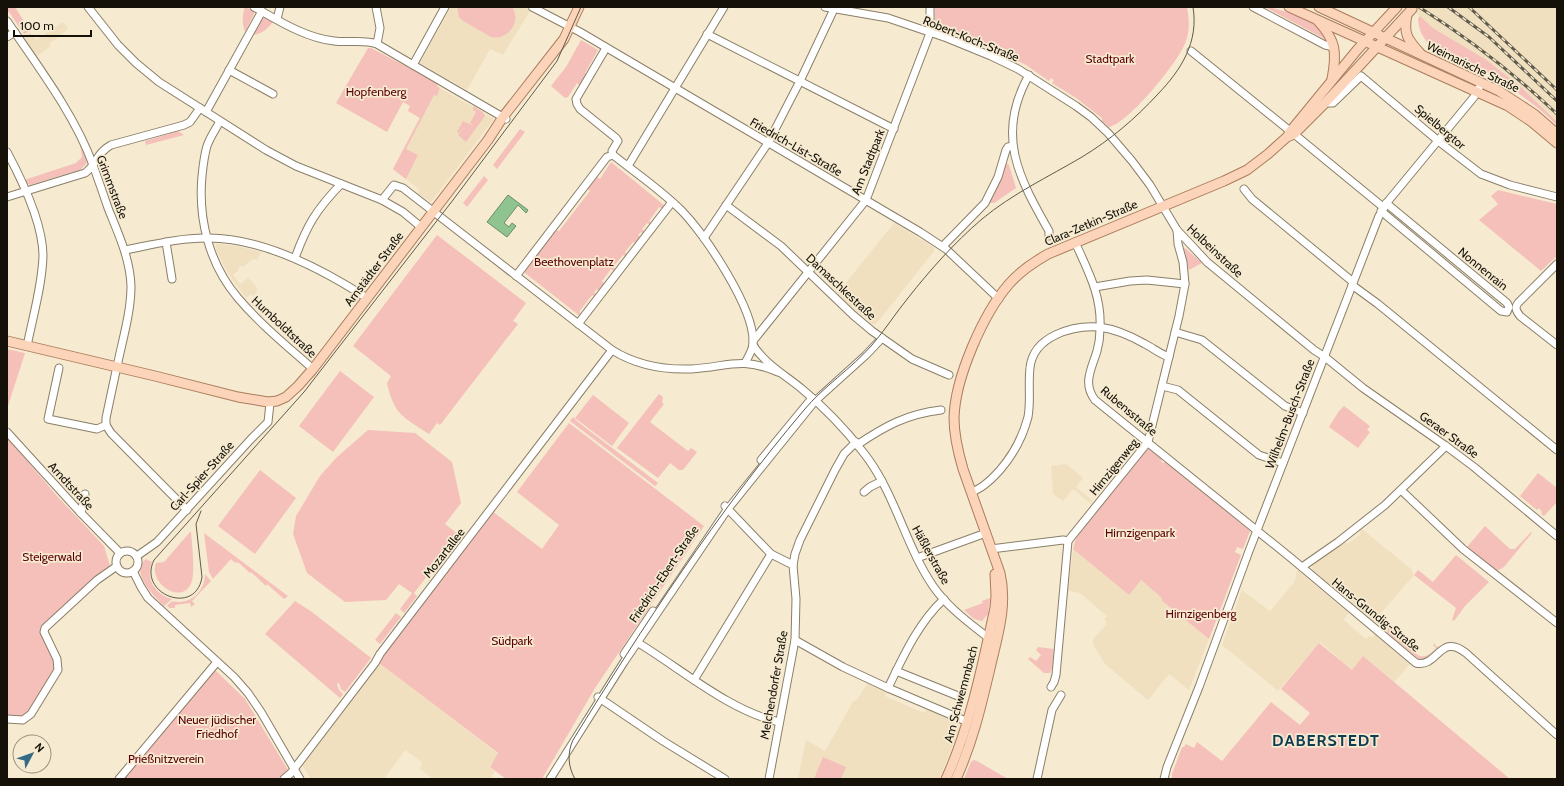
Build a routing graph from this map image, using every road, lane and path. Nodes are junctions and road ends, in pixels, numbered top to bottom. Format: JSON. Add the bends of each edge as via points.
{"nodes":[{"id":1,"x":88,"y":7,"type":"edge"},
{"id":2,"x":254,"y":7,"type":"edge"},
{"id":3,"x":280,"y":7,"type":"edge"},
{"id":4,"x":376,"y":7,"type":"edge"},
{"id":5,"x":445,"y":7,"type":"edge"},
{"id":6,"x":532,"y":7,"type":"edge"},
{"id":7,"x":579,"y":7,"type":"edge"},
{"id":8,"x":585,"y":7,"type":"edge"},
{"id":9,"x":724,"y":7,"type":"edge"},
{"id":10,"x":825,"y":7,"type":"edge"},
{"id":11,"x":930,"y":7,"type":"edge"},
{"id":12,"x":1253,"y":7,"type":"edge"},
{"id":13,"x":1289,"y":7,"type":"edge"},
{"id":14,"x":1319,"y":7,"type":"edge"},
{"id":15,"x":1397,"y":7,"type":"edge"},
{"id":16,"x":834,"y":9,"type":"junction"},
{"id":17,"x":262,"y":11,"type":"junction"},
{"id":18,"x":277,"y":19,"type":"junction"},
{"id":19,"x":1317,"y":19,"type":"junction"},
{"id":20,"x":7,"y":21,"type":"edge"},
{"id":21,"x":572,"y":29,"type":"junction"},
{"id":22,"x":15,"y":32,"type":"junction"},
{"id":23,"x":930,"y":33,"type":"junction"},
{"id":24,"x":1373,"y":33,"type":"junction"},
{"id":25,"x":707,"y":34,"type":"junction"},
{"id":26,"x":7,"y":37,"type":"edge"},
{"id":27,"x":1385,"y":39,"type":"junction"},
{"id":28,"x":1365,"y":41,"type":"junction"},
{"id":29,"x":377,"y":44,"type":"junction"},
{"id":30,"x":1334,"y":47,"type":"junction"},
{"id":31,"x":1377,"y":47,"type":"junction"},
{"id":32,"x":606,"y":48,"type":"junction"},
{"id":33,"x":1191,"y":51,"type":"dead end"},
{"id":34,"x":1422,"y":55,"type":"junction"},
{"id":35,"x":413,"y":65,"type":"junction"},
{"id":36,"x":229,"y":70,"type":"junction"},
{"id":37,"x":1029,"y":75,"type":"junction"},
{"id":38,"x":1332,"y":80,"type":"junction"},
{"id":39,"x":800,"y":81,"type":"junction"},
{"id":40,"x":1482,"y":83,"type":"junction"},
{"id":41,"x":674,"y":88,"type":"junction"},
{"id":42,"x":1477,"y":92,"type":"junction"},
{"id":43,"x":273,"y":94,"type":"dead end"},
{"id":44,"x":1325,"y":104,"type":"junction"},
{"id":45,"x":203,"y":110,"type":"junction"},
{"id":46,"x":505,"y":119,"type":"junction"},
{"id":47,"x":220,"y":121,"type":"junction"},
{"id":48,"x":894,"y":129,"type":"junction"},
{"id":49,"x":1290,"y":134,"type":"junction"},
{"id":50,"x":1557,"y":134,"type":"edge"},
{"id":51,"x":1113,"y":139,"type":"joint"},
{"id":52,"x":1438,"y":141,"type":"junction"},
{"id":53,"x":1557,"y":143,"type":"edge"},
{"id":54,"x":768,"y":144,"type":"junction"},
{"id":55,"x":1013,"y":146,"type":"junction"},
{"id":56,"x":7,"y":152,"type":"edge"},
{"id":57,"x":613,"y":155,"type":"junction"},
{"id":58,"x":93,"y":164,"type":"junction"},
{"id":59,"x":628,"y":166,"type":"junction"},
{"id":60,"x":340,"y":184,"type":"junction"},
{"id":61,"x":1244,"y":189,"type":"dead end"},
{"id":62,"x":26,"y":191,"type":"junction"},
{"id":63,"x":7,"y":197,"type":"edge"},
{"id":64,"x":1557,"y":197,"type":"edge"},
{"id":65,"x":382,"y":200,"type":"junction"},
{"id":66,"x":866,"y":200,"type":"junction"},
{"id":67,"x":672,"y":202,"type":"junction"},
{"id":68,"x":726,"y":205,"type":"junction"},
{"id":69,"x":1163,"y":206,"type":"junction"},
{"id":70,"x":1384,"y":207,"type":"junction"},
{"id":71,"x":433,"y":211,"type":"junction"},
{"id":72,"x":421,"y":227,"type":"junction"},
{"id":73,"x":1177,"y":230,"type":"junction"},
{"id":74,"x":1049,"y":236,"type":"dead end"},
{"id":75,"x":206,"y":238,"type":"junction"},
{"id":76,"x":704,"y":238,"type":"junction"},
{"id":77,"x":166,"y":242,"type":"junction"},
{"id":78,"x":1075,"y":242,"type":"junction"},
{"id":79,"x":943,"y":246,"type":"junction"},
{"id":80,"x":125,"y":250,"type":"junction"},
{"id":81,"x":295,"y":258,"type":"junction"},
{"id":82,"x":1557,"y":264,"type":"edge"},
{"id":83,"x":809,"y":272,"type":"junction"},
{"id":84,"x":516,"y":276,"type":"junction"},
{"id":85,"x":172,"y":279,"type":"dead end"},
{"id":86,"x":1353,"y":283,"type":"junction"},
{"id":87,"x":1185,"y":284,"type":"junction"},
{"id":88,"x":1095,"y":287,"type":"junction"},
{"id":89,"x":367,"y":298,"type":"junction"},
{"id":90,"x":999,"y":299,"type":"junction"},
{"id":91,"x":578,"y":324,"type":"junction"},
{"id":92,"x":1100,"y":327,"type":"junction"},
{"id":93,"x":1175,"y":332,"type":"junction"},
{"id":94,"x":882,"y":338,"type":"junction"},
{"id":95,"x":7,"y":342,"type":"edge"},
{"id":96,"x":753,"y":343,"type":"junction"},
{"id":97,"x":1557,"y":345,"type":"edge"},
{"id":98,"x":27,"y":346,"type":"junction"},
{"id":99,"x":7,"y":347,"type":"edge"},
{"id":100,"x":612,"y":350,"type":"junction"},
{"id":101,"x":1169,"y":357,"type":"junction"},
{"id":102,"x":1325,"y":357,"type":"junction"},
{"id":103,"x":745,"y":363,"type":"junction"},
{"id":104,"x":59,"y":368,"type":"dead end"},
{"id":105,"x":116,"y":369,"type":"junction"},
{"id":106,"x":313,"y":369,"type":"junction"},
{"id":107,"x":778,"y":372,"type":"junction"},
{"id":108,"x":949,"y":375,"type":"dead end"},
{"id":109,"x":1162,"y":386,"type":"junction"},
{"id":110,"x":813,"y":399,"type":"junction"},
{"id":111,"x":270,"y":402,"type":"junction"},
{"id":112,"x":941,"y":410,"type":"dead end"},
{"id":113,"x":1303,"y":413,"type":"junction"},
{"id":114,"x":106,"y":425,"type":"junction"},
{"id":115,"x":7,"y":432,"type":"edge"},
{"id":116,"x":1148,"y":442,"type":"junction"},
{"id":117,"x":856,"y":444,"type":"junction"},
{"id":118,"x":1446,"y":446,"type":"junction"},
{"id":119,"x":1557,"y":450,"type":"edge"},
{"id":120,"x":1283,"y":463,"type":"junction"},
{"id":121,"x":882,"y":481,"type":"junction"},
{"id":122,"x":1401,"y":490,"type":"junction"},
{"id":123,"x":864,"y":492,"type":"dead end"},
{"id":124,"x":971,"y":492,"type":"junction"},
{"id":125,"x":85,"y":494,"type":"dead end"},
{"id":126,"x":726,"y":508,"type":"junction"},
{"id":127,"x":187,"y":510,"type":"junction"},
{"id":128,"x":80,"y":512,"type":"junction"},
{"id":129,"x":1257,"y":532,"type":"junction"},
{"id":130,"x":986,"y":534,"type":"junction"},
{"id":131,"x":1557,"y":536,"type":"edge"},
{"id":132,"x":1068,"y":541,"type":"junction"},
{"id":133,"x":991,"y":549,"type":"junction"},
{"id":134,"x":120,"y":553,"type":"junction"},
{"id":135,"x":771,"y":554,"type":"junction"},
{"id":136,"x":137,"y":556,"type":"junction"},
{"id":137,"x":917,"y":558,"type":"junction"},
{"id":138,"x":793,"y":565,"type":"junction"},
{"id":139,"x":116,"y":566,"type":"junction"},
{"id":140,"x":1302,"y":567,"type":"junction"},
{"id":141,"x":133,"y":571,"type":"junction"},
{"id":142,"x":944,"y":599,"type":"junction"},
{"id":143,"x":1557,"y":623,"type":"edge"},
{"id":144,"x":988,"y":637,"type":"junction"},
{"id":145,"x":795,"y":640,"type":"junction"},
{"id":146,"x":636,"y":641,"type":"junction"},
{"id":147,"x":996,"y":644,"type":"junction"},
{"id":148,"x":217,"y":662,"type":"junction"},
{"id":149,"x":896,"y":671,"type":"junction"},
{"id":150,"x":694,"y":680,"type":"junction"},
{"id":151,"x":1051,"y":687,"type":"dead end"},
{"id":152,"x":888,"y":688,"type":"junction"},
{"id":153,"x":958,"y":696,"type":"dead end"},
{"id":154,"x":1061,"y":696,"type":"dead end"},
{"id":155,"x":599,"y":698,"type":"junction"},
{"id":156,"x":7,"y":719,"type":"edge"},
{"id":157,"x":779,"y":722,"type":"junction"},
{"id":158,"x":968,"y":722,"type":"junction"},
{"id":159,"x":1557,"y":735,"type":"edge"},
{"id":160,"x":294,"y":769,"type":"junction"},
{"id":161,"x":551,"y":777,"type":"edge"},
{"id":162,"x":119,"y":779,"type":"edge"},
{"id":163,"x":284,"y":779,"type":"edge"},
{"id":164,"x":300,"y":779,"type":"edge"},
{"id":165,"x":725,"y":779,"type":"edge"},
{"id":166,"x":769,"y":779,"type":"edge"},
{"id":167,"x":946,"y":779,"type":"edge"},
{"id":168,"x":956,"y":779,"type":"edge"},
{"id":169,"x":1037,"y":779,"type":"edge"},
{"id":170,"x":1164,"y":779,"type":"edge"}],
"edges":[{"from":1,"to":45,"type":"street","via":[[136,63],[159,82]]},
{"from":2,"to":17,"type":"street"},
{"from":3,"to":18,"type":"street"},
{"from":4,"to":29,"type":"street","via":[[380,28]]},
{"from":5,"to":35,"type":"street"},
{"from":6,"to":21,"type":"street","name":"Friedrich-List-Straße"},
{"from":7,"to":21,"type":"main road","name":"Arnstädter Straße"},
{"from":8,"to":21,"type":"main road","name":"Arnstädter Straße"},
{"from":9,"to":25,"type":"street"},
{"from":10,"to":16,"type":"street","name":"Robert-Koch-Straße"},
{"from":11,"to":23,"type":"street","name":"Am Stadtpark"},
{"from":12,"to":30,"type":"street","via":[[1325,45]]},
{"from":13,"to":19,"type":"main road"},
{"from":14,"to":24,"type":"main road"},
{"from":15,"to":24,"type":"main road","name":"Clara-Zetkin-Straße"},
{"from":16,"to":23,"type":"street","name":"Robert-Koch-Straße","via":[[888,18]]},
{"from":16,"to":39,"type":"street"},
{"from":17,"to":18,"type":"street"},
{"from":17,"to":36,"type":"street"},
{"from":18,"to":29,"type":"street","via":[[319,38]]},
{"from":19,"to":28,"type":"main road"},
{"from":19,"to":30,"type":"main road","via":[[1328,32]]},
{"from":20,"to":22,"type":"street","name":"Grimmstraße"},
{"from":21,"to":32,"type":"street","name":"Friedrich-List-Straße"},
{"from":21,"to":46,"type":"main road","name":"Arnstädter Straße","via":[[567,43]]},
{"from":22,"to":26,"type":"street"},
{"from":22,"to":58,"type":"street","name":"Grimmstraße","via":[[56,94]]},
{"from":23,"to":37,"type":"street","name":"Robert-Koch-Straße","via":[[991,56]]},
{"from":23,"to":48,"type":"street","name":"Am Stadtpark"},
{"from":24,"to":27,"type":"main road","name":"Weimarische Straße"},
{"from":24,"to":28,"type":"main road","name":"Clara-Zetkin-Straße"},
{"from":25,"to":39,"type":"street"},
{"from":25,"to":41,"type":"street"},
{"from":27,"to":31,"type":"main road","name":"Clara-Zetkin-Straße"},
{"from":27,"to":34,"type":"main road","name":"Weimarische Straße"},
{"from":27,"to":34,"type":"main road","name":"Clara-Zetkin-Straße","via":[[1410,11],[1405,28],[1407,36]]},
{"from":28,"to":31,"type":"main road"},
{"from":28,"to":38,"type":"main road","name":"Clara-Zetkin-Straße"},
{"from":29,"to":35,"type":"street"},
{"from":30,"to":38,"type":"main road"},
{"from":31,"to":42,"type":"main road","name":"Weimarische Straße"},
{"from":31,"to":44,"type":"main road","name":"Clara-Zetkin-Straße"},
{"from":32,"to":41,"type":"street","name":"Friedrich-List-Straße"},
{"from":32,"to":57,"type":"street","via":[[576,99],[580,109],[618,141],[612,151]]},
{"from":33,"to":49,"type":"street","name":"Nonnenrain"},
{"from":34,"to":40,"type":"main road","name":"Weimarische Straße"},
{"from":35,"to":46,"type":"street"},
{"from":36,"to":43,"type":"street"},
{"from":36,"to":45,"type":"street"},
{"from":37,"to":51,"type":"street","name":"Robert-Koch-Straße","via":[[1086,113]]},
{"from":37,"to":55,"type":"street","via":[[1015,107]]},
{"from":38,"to":49,"type":"main road","name":"Clara-Zetkin-Straße"},
{"from":39,"to":48,"type":"street"},
{"from":39,"to":54,"type":"street"},
{"from":40,"to":42,"type":"street","name":"Wilhelm-Busch-Straße"},
{"from":40,"to":50,"type":"main road","name":"Weimarische Straße","via":[[1520,104]]},
{"from":41,"to":54,"type":"street","name":"Friedrich-List-Straße"},
{"from":41,"to":59,"type":"street"},
{"from":42,"to":52,"type":"street","name":"Wilhelm-Busch-Straße"},
{"from":42,"to":53,"type":"main road","name":"Weimarische Straße","via":[[1521,114]]},
{"from":44,"to":49,"type":"main road","name":"Clara-Zetkin-Straße"},
{"from":44,"to":52,"type":"street","name":"Spielbergtor","via":[[1333,103],[1360,76]]},
{"from":45,"to":47,"type":"street"},
{"from":45,"to":58,"type":"street","via":[[184,125],[111,145],[99,154]]},
{"from":46,"to":71,"type":"main road","name":"Arnstädter Straße"},
{"from":47,"to":60,"type":"street","via":[[278,157]]},
{"from":47,"to":75,"type":"street","name":"Humboldtstraße","via":[[208,143],[204,157],[200,192]]},
{"from":48,"to":66,"type":"street","name":"Am Stadtpark"},
{"from":49,"to":69,"type":"main road","name":"Clara-Zetkin-Straße","via":[[1248,170]]},
{"from":49,"to":70,"type":"street","name":"Nonnenrain"},
{"from":51,"to":69,"type":"street","name":"Holbeinstraße","via":[[1145,178]]},
{"from":52,"to":64,"type":"street","name":"Spielbergtor","via":[[1481,174],[1510,186]]},
{"from":52,"to":70,"type":"street","name":"Wilhelm-Busch-Straße"},
{"from":54,"to":66,"type":"street","name":"Friedrich-List-Straße"},
{"from":54,"to":68,"type":"street"},
{"from":55,"to":74,"type":"street","via":[[1022,182]]},
{"from":55,"to":79,"type":"street","via":[[1006,150],[993,187],[980,209]]},
{"from":56,"to":62,"type":"street"},
{"from":57,"to":59,"type":"street"},
{"from":57,"to":84,"type":"street","via":[[607,157]]},
{"from":58,"to":62,"type":"street","via":[[85,173]]},
{"from":58,"to":80,"type":"street","name":"Grimmstraße"},
{"from":59,"to":67,"type":"street"},
{"from":60,"to":65,"type":"street"},
{"from":60,"to":81,"type":"street","via":[[312,219]]},
{"from":61,"to":86,"type":"street","via":[[1252,199]]},
{"from":62,"to":63,"type":"street"},
{"from":62,"to":98,"type":"street","via":[[37,222],[43,254],[41,282]]},
{"from":65,"to":71,"type":"street","via":[[394,185],[403,188]]},
{"from":65,"to":72,"type":"street","via":[[403,212]]},
{"from":66,"to":79,"type":"street","name":"Friedrich-List-Straße"},
{"from":66,"to":83,"type":"street","name":"Am Stadtpark"},
{"from":67,"to":76,"type":"street"},
{"from":67,"to":91,"type":"street"},
{"from":68,"to":76,"type":"street"},
{"from":68,"to":83,"type":"street","name":"Damaschkestraße","via":[[776,242]]},
{"from":69,"to":73,"type":"street","name":"Holbeinstraße"},
{"from":69,"to":78,"type":"main road","name":"Clara-Zetkin-Straße"},
{"from":70,"to":70,"type":"street","name":"Nonnenrain","via":[[1501,311],[1507,312],[1507,302]]},
{"from":70,"to":86,"type":"street","name":"Wilhelm-Busch-Straße"},
{"from":71,"to":72,"type":"main road","name":"Arnstädter Straße"},
{"from":71,"to":84,"type":"street"},
{"from":72,"to":89,"type":"main road","name":"Arnstädter Straße"},
{"from":73,"to":87,"type":"street","name":"Hirnzigenweg"},
{"from":73,"to":102,"type":"street","name":"Holbeinstraße","via":[[1207,262]]},
{"from":75,"to":77,"type":"street"},
{"from":75,"to":81,"type":"street","via":[[251,244]]},
{"from":75,"to":106,"type":"street","name":"Humboldtstraße","via":[[218,268],[238,298],[266,328]]},
{"from":76,"to":96,"type":"street","via":[[739,298],[751,327]]},
{"from":77,"to":80,"type":"street"},
{"from":77,"to":85,"type":"street"},
{"from":78,"to":88,"type":"street","name":"Rubensstraße"},
{"from":78,"to":90,"type":"main road","name":"Clara-Zetkin-Straße","via":[[1029,266],[1009,284]]},
{"from":79,"to":90,"type":"street","name":"Friedrich-List-Straße"},
{"from":80,"to":105,"type":"street","name":"Grimmstraße","via":[[130,275],[130,297]]},
{"from":81,"to":89,"type":"street"},
{"from":82,"to":97,"type":"street","via":[[1516,307],[1520,316]]},
{"from":83,"to":94,"type":"street","name":"Damaschkestraße","via":[[853,315]]},
{"from":83,"to":96,"type":"street","name":"Am Stadtpark"},
{"from":84,"to":91,"type":"street"},
{"from":86,"to":102,"type":"street","name":"Wilhelm-Busch-Straße"},
{"from":86,"to":119,"type":"street"},
{"from":87,"to":88,"type":"street","via":[[1147,280]]},
{"from":87,"to":93,"type":"street","name":"Hirnzigenweg"},
{"from":88,"to":92,"type":"street","name":"Rubensstraße"},
{"from":89,"to":106,"type":"main road","name":"Arnstädter Straße"},
{"from":90,"to":124,"type":"main road","name":"Clara-Zetkin-Straße","via":[[970,354],[955,404],[955,435]]},
{"from":91,"to":100,"type":"street"},
{"from":92,"to":101,"type":"street","via":[[1132,337]]},
{"from":92,"to":116,"type":"street","name":"Rubensstraße","via":[[1097,351],[1088,379],[1091,395]]},
{"from":92,"to":124,"type":"street","via":[[1077,327],[1066,330],[1050,338],[1038,349],[1031,362],[1029,411],[1020,438],[1012,454],[995,475]]},
{"from":93,"to":101,"type":"street","name":"Hirnzigenweg"},
{"from":93,"to":113,"type":"street","via":[[1202,340],[1285,406]]},
{"from":94,"to":108,"type":"street","name":"Damaschkestraße","via":[[912,359]]},
{"from":94,"to":110,"type":"street","name":"Friedrich-Ebert-Straße","via":[[866,355]]},
{"from":95,"to":98,"type":"main road"},
{"from":96,"to":103,"type":"street","name":"Am Stadtpark"},
{"from":96,"to":107,"type":"street"},
{"from":98,"to":105,"type":"main road"},
{"from":99,"to":105,"type":"main road"},
{"from":100,"to":103,"type":"street","via":[[632,361],[662,368],[692,369]]},
{"from":100,"to":160,"type":"street","name":"Mozartallee"},
{"from":101,"to":109,"type":"street","name":"Hirnzigenweg"},
{"from":102,"to":113,"type":"street","name":"Wilhelm-Busch-Straße"},
{"from":102,"to":118,"type":"street","name":"Geraer Straße","via":[[1363,388]]},
{"from":103,"to":107,"type":"street","via":[[757,364]]},
{"from":104,"to":114,"type":"street","via":[[48,419],[97,429]]},
{"from":105,"to":111,"type":"main road","via":[[153,379]]},
{"from":105,"to":114,"type":"street","name":"Grimmstraße"},
{"from":106,"to":111,"type":"main road","name":"Arnstädter Straße","via":[[292,393]]},
{"from":107,"to":110,"type":"street","name":"Häßlerstraße"},
{"from":109,"to":116,"type":"street","name":"Hirnzigenweg"},
{"from":109,"to":120,"type":"street","via":[[1178,390],[1259,454]]},
{"from":110,"to":117,"type":"street","name":"Häßlerstraße","via":[[836,420]]},
{"from":110,"to":126,"type":"street","name":"Friedrich-Ebert-Straße"},
{"from":111,"to":127,"type":"street","name":"Carl-Spier-Straße","via":[[268,422]]},
{"from":112,"to":117,"type":"street","name":"Melchendorfer Straße","via":[[896,421]]},
{"from":113,"to":120,"type":"street","name":"Wilhelm-Busch-Straße"},
{"from":114,"to":127,"type":"street"},
{"from":115,"to":128,"type":"street","name":"Arndtstraße"},
{"from":116,"to":129,"type":"street","name":"Rubensstraße"},
{"from":116,"to":132,"type":"street","name":"Hirnzigenweg"},
{"from":117,"to":121,"type":"street","name":"Häßlerstraße"},
{"from":117,"to":138,"type":"street","name":"Melchendorfer Straße","via":[[844,454],[831,477],[800,540]]},
{"from":118,"to":122,"type":"street"},
{"from":118,"to":131,"type":"street","name":"Geraer Straße","via":[[1474,466]]},
{"from":120,"to":129,"type":"street","name":"Wilhelm-Busch-Straße"},
{"from":121,"to":123,"type":"street"},
{"from":121,"to":137,"type":"street","name":"Häßlerstraße"},
{"from":122,"to":140,"type":"street","via":[[1365,521]]},
{"from":122,"to":143,"type":"street","via":[[1463,549]]},
{"from":124,"to":130,"type":"main road","name":"Clara-Zetkin-Straße"},
{"from":125,"to":128,"type":"street"},
{"from":126,"to":135,"type":"street"},
{"from":126,"to":146,"type":"street","name":"Friedrich-Ebert-Straße"},
{"from":127,"to":136,"type":"street","name":"Carl-Spier-Straße","via":[[157,542]]},
{"from":128,"to":134,"type":"street","name":"Arndtstraße"},
{"from":129,"to":140,"type":"street","name":"Hans-Grundig-Straße"},
{"from":129,"to":170,"type":"street","name":"Wilhelm-Busch-Straße"},
{"from":130,"to":133,"type":"main road","name":"Clara-Zetkin-Straße"},
{"from":130,"to":137,"type":"street"},
{"from":132,"to":133,"type":"street"},
{"from":132,"to":151,"type":"street","via":[[1056,675]]},
{"from":133,"to":144,"type":"main road","name":"Clara-Zetkin-Straße","via":[[996,596]]},
{"from":133,"to":147,"type":"main road","name":"Clara-Zetkin-Straße","via":[[1000,573],[1003,592],[1002,619]]},
{"from":134,"to":136,"type":"street","via":[[128,550]]},
{"from":134,"to":139,"type":"street","via":[[116,559]]},
{"from":135,"to":138,"type":"street"},
{"from":135,"to":150,"type":"street"},
{"from":136,"to":141,"type":"street","via":[[138,565]]},
{"from":137,"to":142,"type":"street","name":"Häßlerstraße","via":[[933,587]]},
{"from":138,"to":145,"type":"street","name":"Melchendorfer Straße","via":[[796,599]]},
{"from":139,"to":141,"type":"street","via":[[122,572]]},
{"from":139,"to":156,"type":"street","via":[[45,628],[44,632],[57,658],[58,670],[31,714],[23,720]]},
{"from":140,"to":159,"type":"street","name":"Hans-Grundig-Straße","via":[[1416,663],[1427,663],[1440,650],[1448,647],[1462,649]]},
{"from":141,"to":148,"type":"street","via":[[148,598]]},
{"from":142,"to":144,"type":"street","name":"Häßlerstraße"},
{"from":142,"to":149,"type":"street","via":[[926,619]]},
{"from":144,"to":147,"type":"street","name":"Häßlerstraße"},
{"from":144,"to":158,"type":"main road","name":"Am Schwemmbach"},
{"from":145,"to":152,"type":"street"},
{"from":145,"to":157,"type":"street","name":"Melchendorfer Straße"},
{"from":146,"to":150,"type":"street"},
{"from":146,"to":155,"type":"street","name":"Friedrich-Ebert-Straße"},
{"from":147,"to":168,"type":"main road","name":"Am Schwemmbach","via":[[975,728]]},
{"from":148,"to":160,"type":"street","via":[[248,693]]},
{"from":148,"to":162,"type":"street"},
{"from":149,"to":152,"type":"street"},
{"from":149,"to":153,"type":"street"},
{"from":150,"to":157,"type":"street","via":[[726,700]]},
{"from":152,"to":158,"type":"street"},
{"from":154,"to":169,"type":"street","via":[[1052,710]]},
{"from":155,"to":161,"type":"street","name":"Friedrich-Ebert-Straße"},
{"from":155,"to":165,"type":"street"},
{"from":157,"to":166,"type":"street","name":"Melchendorfer Straße"},
{"from":158,"to":167,"type":"main road","name":"Am Schwemmbach"},
{"from":160,"to":163,"type":"street","name":"Mozartallee"},
{"from":160,"to":164,"type":"street"}]}
